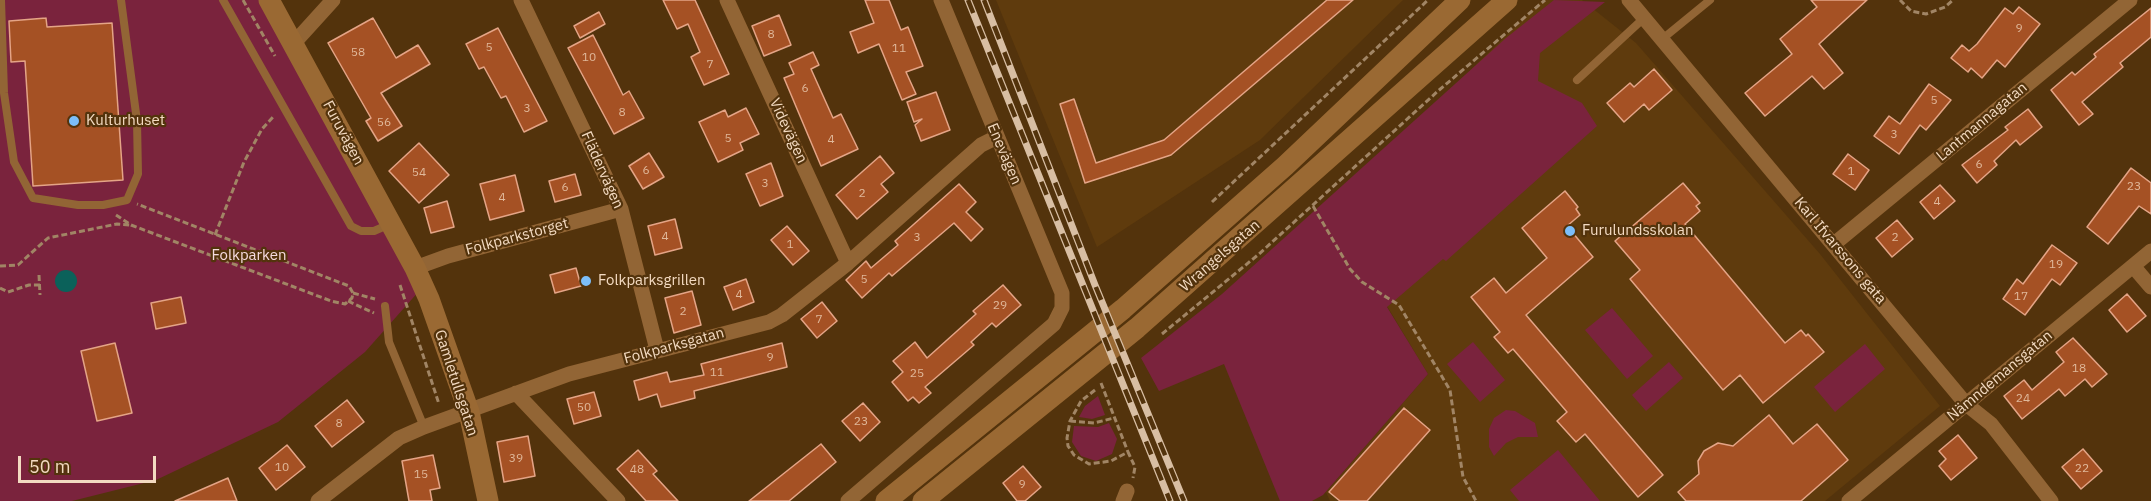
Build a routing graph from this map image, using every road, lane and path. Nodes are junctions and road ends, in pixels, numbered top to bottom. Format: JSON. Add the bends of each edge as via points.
{"nodes":[{"id":1,"x":1,"y":0,"type":"edge"},
{"id":2,"x":121,"y":0,"type":"edge"},
{"id":3,"x":223,"y":0,"type":"edge"},
{"id":4,"x":269,"y":0,"type":"edge"},
{"id":5,"x":333,"y":0,"type":"edge"},
{"id":6,"x":521,"y":0,"type":"edge"},
{"id":7,"x":728,"y":0,"type":"edge"},
{"id":8,"x":942,"y":0,"type":"edge"},
{"id":9,"x":1428,"y":0,"type":"edge"},
{"id":10,"x":1460,"y":0,"type":"edge"},
{"id":11,"x":1507,"y":0,"type":"edge"},
{"id":12,"x":1545,"y":0,"type":"edge"},
{"id":13,"x":1629,"y":0,"type":"edge"},
{"id":14,"x":1710,"y":0,"type":"edge"},
{"id":15,"x":1900,"y":0,"type":"edge"},
{"id":16,"x":1953,"y":0,"type":"edge"},
{"id":17,"x":2130,"y":0,"type":"edge"},
{"id":18,"x":1644,"y":18,"type":"junction"},
{"id":19,"x":1661,"y":40,"type":"junction"},
{"id":20,"x":294,"y":43,"type":"junction"},
{"id":21,"x":1577,"y":81,"type":"dead end"},
{"id":22,"x":283,"y":109,"type":"junction"},
{"id":23,"x":997,"y":137,"type":"junction"},
{"id":24,"x":1277,"y":143,"type":"dead end"},
{"id":25,"x":127,"y":200,"type":"junction"},
{"id":26,"x":103,"y":205,"type":"junction"},
{"id":27,"x":1313,"y":206,"type":"junction"},
{"id":28,"x":621,"y":209,"type":"junction"},
{"id":29,"x":391,"y":224,"type":"junction"},
{"id":30,"x":131,"y":225,"type":"junction"},
{"id":31,"x":215,"y":235,"type":"junction"},
{"id":32,"x":1834,"y":244,"type":"junction"},
{"id":33,"x":2151,"y":251,"type":"edge"},
{"id":34,"x":848,"y":263,"type":"junction"},
{"id":35,"x":0,"y":266,"type":"edge"},
{"id":36,"x":2133,"y":266,"type":"junction"},
{"id":37,"x":415,"y":268,"type":"junction"},
{"id":38,"x":39,"y":275,"type":"dead end"},
{"id":39,"x":40,"y":285,"type":"junction"},
{"id":40,"x":2151,"y":287,"type":"edge"},
{"id":41,"x":0,"y":288,"type":"edge"},
{"id":42,"x":352,"y":293,"type":"junction"},
{"id":43,"x":40,"y":295,"type":"dead end"},
{"id":44,"x":348,"y":301,"type":"junction"},
{"id":45,"x":385,"y":306,"type":"junction"},
{"id":46,"x":1162,"y":334,"type":"dead end"},
{"id":47,"x":657,"y":350,"type":"junction"},
{"id":48,"x":1108,"y":379,"type":"dead end"},
{"id":49,"x":516,"y":393,"type":"junction"},
{"id":50,"x":1109,"y":401,"type":"dead end"},
{"id":51,"x":1966,"y":404,"type":"junction"},
{"id":52,"x":469,"y":412,"type":"junction"},
{"id":53,"x":1114,"y":417,"type":"junction"},
{"id":54,"x":1070,"y":421,"type":"junction"},
{"id":55,"x":424,"y":427,"type":"junction"},
{"id":56,"x":1128,"y":452,"type":"junction"},
{"id":57,"x":1125,"y":496,"type":"edge"},
{"id":58,"x":318,"y":501,"type":"edge"},
{"id":59,"x":488,"y":501,"type":"edge"},
{"id":60,"x":618,"y":501,"type":"edge"},
{"id":61,"x":848,"y":501,"type":"edge"},
{"id":62,"x":886,"y":501,"type":"edge"},
{"id":63,"x":923,"y":501,"type":"edge"},
{"id":64,"x":1476,"y":501,"type":"edge"},
{"id":65,"x":1849,"y":501,"type":"edge"},
{"id":66,"x":2051,"y":501,"type":"edge"}],
"edges":[{"from":1,"to":26,"type":"lane","via":[[4,93],[14,162],[33,198],[64,205]]},
{"from":2,"to":25,"type":"lane","via":[[137,121],[138,174]]},
{"from":3,"to":22,"type":"lane"},
{"from":4,"to":20,"type":"main road","name":"Furuvägen"},
{"from":5,"to":20,"type":"street"},
{"from":6,"to":28,"type":"street","name":"Flädervägen"},
{"from":7,"to":34,"type":"street","name":"Videvägen"},
{"from":8,"to":23,"type":"street","name":"Enevägen"},
{"from":9,"to":24,"type":"path"},
{"from":10,"to":62,"type":"main road","name":"Wrangelsgatan","via":[[1285,166],[1123,309]]},
{"from":11,"to":63,"type":"main road","name":"Wrangelsgatan","via":[[1137,328]]},
{"from":12,"to":27,"type":"path"},
{"from":13,"to":18,"type":"street","name":"Karl Ifvarssons gata"},
{"from":14,"to":19,"type":"lane"},
{"from":15,"to":16,"type":"path","via":[[1911,11],[1926,14]]},
{"from":17,"to":32,"type":"street","name":"Lantmannagatan"},
{"from":18,"to":19,"type":"street","name":"Karl Ifvarssons gata"},
{"from":18,"to":21,"type":"lane"},
{"from":19,"to":32,"type":"street","name":"Karl Ifvarssons gata"},
{"from":20,"to":29,"type":"main road","name":"Furuvägen"},
{"from":22,"to":29,"type":"lane","via":[[351,226],[374,231]]},
{"from":22,"to":31,"type":"path","via":[[262,129],[244,162]]},
{"from":23,"to":34,"type":"street","name":"Folkparksgatan","via":[[981,145]]},
{"from":23,"to":61,"type":"street","name":"Enevägen","via":[[1062,293],[1062,308],[1054,324]]},
{"from":25,"to":26,"type":"lane"},
{"from":25,"to":31,"type":"path"},
{"from":26,"to":30,"type":"path"},
{"from":27,"to":46,"type":"path"},
{"from":27,"to":64,"type":"path","via":[[1362,282],[1399,305],[1450,390],[1463,477]]},
{"from":28,"to":37,"type":"street","name":"Folkparkstorget"},
{"from":28,"to":47,"type":"street","name":"Flädervägen"},
{"from":29,"to":37,"type":"main road","name":"Furuvägen"},
{"from":30,"to":35,"type":"path","via":[[117,224],[48,238],[18,265]]},
{"from":30,"to":44,"type":"path","via":[[331,301]]},
{"from":31,"to":42,"type":"path","via":[[349,286]]},
{"from":32,"to":51,"type":"street","name":"Karl Ifvarssons gata"},
{"from":33,"to":36,"type":"street","name":"Nämndemansgatan"},
{"from":34,"to":47,"type":"street","name":"Folkparksgatan","via":[[769,322]]},
{"from":36,"to":40,"type":"street"},
{"from":36,"to":51,"type":"street","name":"Nämndemansgatan"},
{"from":37,"to":52,"type":"main road","name":"Gamletullsgatan"},
{"from":38,"to":39,"type":"path"},
{"from":39,"to":41,"type":"path","via":[[8,292]]},
{"from":39,"to":43,"type":"path"},
{"from":42,"to":44,"type":"path"},
{"from":42,"to":45,"type":"path"},
{"from":44,"to":45,"type":"path","via":[[379,314]]},
{"from":45,"to":55,"type":"lane","via":[[389,342]]},
{"from":47,"to":49,"type":"street","name":"Folkparksgatan"},
{"from":48,"to":54,"type":"path","via":[[1081,401]]},
{"from":49,"to":52,"type":"street","name":"Folkparksgatan"},
{"from":49,"to":60,"type":"street"},
{"from":50,"to":53,"type":"path"},
{"from":51,"to":65,"type":"street","name":"Nämndemansgatan"},
{"from":51,"to":66,"type":"street","name":"Karl Ifvarssons gata","via":[[1991,424]]},
{"from":52,"to":55,"type":"street","name":"Folkparksgatan"},
{"from":52,"to":59,"type":"main road","name":"Gamletullsgatan"},
{"from":53,"to":54,"type":"path","via":[[1094,423]]},
{"from":53,"to":56,"type":"path"},
{"from":54,"to":56,"type":"path","via":[[1068,446],[1089,464],[1112,461]]},
{"from":55,"to":58,"type":"street","name":"Folkparksgatan","via":[[399,438]]},
{"from":56,"to":57,"type":"path","via":[[1135,467]]}]}
